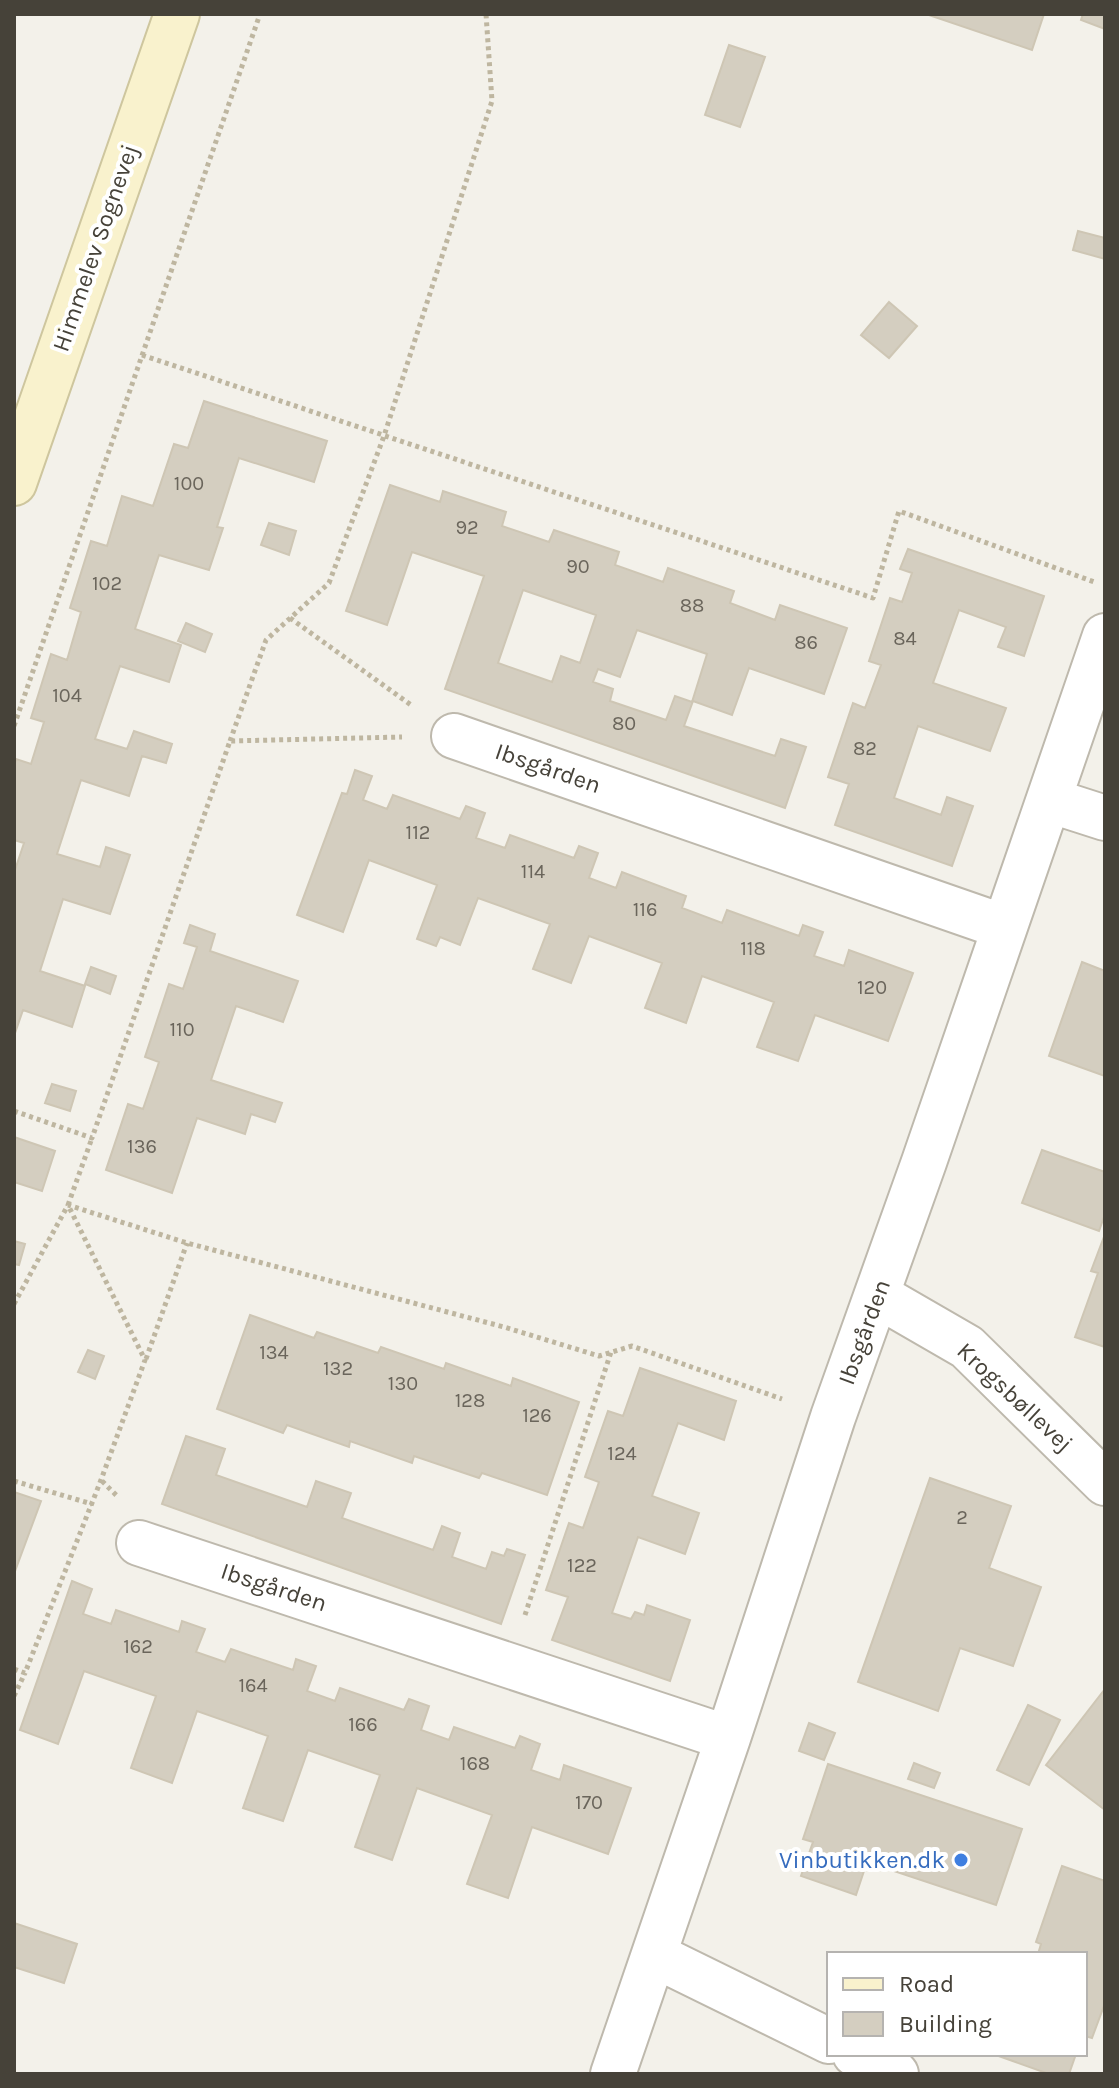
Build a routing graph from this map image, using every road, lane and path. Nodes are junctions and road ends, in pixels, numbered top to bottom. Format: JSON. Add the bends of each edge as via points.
{"nodes":[{"id":1,"x":177,"y":14,"type":"edge"},
{"id":2,"x":260,"y":14,"type":"edge"},
{"id":3,"x":486,"y":14,"type":"edge"},
{"id":4,"x":142,"y":355,"type":"junction"},
{"id":5,"x":384,"y":436,"type":"junction"},
{"id":6,"x":14,"y":483,"type":"edge"},
{"id":7,"x":1105,"y":586,"type":"edge"},
{"id":8,"x":290,"y":618,"type":"junction"},
{"id":9,"x":1105,"y":636,"type":"edge"},
{"id":10,"x":14,"y":726,"type":"edge"},
{"id":11,"x":454,"y":736,"type":"junction"},
{"id":12,"x":230,"y":741,"type":"junction"},
{"id":13,"x":1049,"y":800,"type":"junction"},
{"id":14,"x":1105,"y":818,"type":"edge"},
{"id":15,"x":1004,"y":927,"type":"junction"},
{"id":16,"x":14,"y":1111,"type":"edge"},
{"id":17,"x":92,"y":1138,"type":"junction"},
{"id":18,"x":68,"y":1205,"type":"junction"},
{"id":19,"x":187,"y":1243,"type":"junction"},
{"id":20,"x":877,"y":1295,"type":"junction"},
{"id":21,"x":14,"y":1304,"type":"edge"},
{"id":22,"x":611,"y":1352,"type":"junction"},
{"id":23,"x":145,"y":1360,"type":"junction"},
{"id":24,"x":833,"y":1417,"type":"junction"},
{"id":25,"x":14,"y":1481,"type":"edge"},
{"id":26,"x":1105,"y":1483,"type":"edge"},
{"id":27,"x":92,"y":1504,"type":"junction"},
{"id":28,"x":139,"y":1543,"type":"dead end"},
{"id":29,"x":508,"y":1665,"type":"junction"},
{"id":30,"x":14,"y":1669,"type":"edge"},
{"id":31,"x":25,"y":1673,"type":"junction"},
{"id":32,"x":14,"y":1696,"type":"edge"},
{"id":33,"x":728,"y":1738,"type":"junction"},
{"id":34,"x":654,"y":1955,"type":"junction"},
{"id":35,"x":827,"y":2040,"type":"edge"},
{"id":36,"x":859,"y":2056,"type":"edge"},
{"id":37,"x":613,"y":2074,"type":"edge"},
{"id":38,"x":896,"y":2074,"type":"edge"}],
"edges":[{"from":1,"to":6,"type":"street","name":"Himmelev Sognevej"},
{"from":2,"to":4,"type":"path"},
{"from":3,"to":5,"type":"path","via":[[492,101]]},
{"from":4,"to":5,"type":"path"},
{"from":4,"to":10,"type":"path"},
{"from":5,"to":7,"type":"path","via":[[873,598],[899,511]]},
{"from":5,"to":8,"type":"path","via":[[329,583]]},
{"from":8,"to":11,"type":"path"},
{"from":8,"to":12,"type":"path","via":[[266,640]]},
{"from":9,"to":13,"type":"street","name":"Ibsgården"},
{"from":11,"to":12,"type":"path"},
{"from":11,"to":15,"type":"street","name":"Ibsgården"},
{"from":12,"to":17,"type":"path"},
{"from":13,"to":14,"type":"street"},
{"from":13,"to":15,"type":"street","name":"Ibsgården"},
{"from":15,"to":20,"type":"street","name":"Ibsgården"},
{"from":16,"to":17,"type":"path"},
{"from":17,"to":18,"type":"path"},
{"from":18,"to":19,"type":"path"},
{"from":18,"to":21,"type":"path"},
{"from":18,"to":23,"type":"path"},
{"from":19,"to":22,"type":"path","via":[[599,1356]]},
{"from":19,"to":23,"type":"path"},
{"from":20,"to":24,"type":"street","name":"Ibsgården"},
{"from":20,"to":26,"type":"street","name":"Krogsbøllevej","via":[[967,1347]]},
{"from":22,"to":24,"type":"path","via":[[632,1346]]},
{"from":22,"to":29,"type":"path"},
{"from":23,"to":27,"type":"path"},
{"from":24,"to":33,"type":"street","name":"Ibsgården"},
{"from":25,"to":27,"type":"path"},
{"from":27,"to":31,"type":"path"},
{"from":28,"to":29,"type":"street","name":"Ibsgården"},
{"from":29,"to":33,"type":"street","name":"Ibsgården"},
{"from":30,"to":31,"type":"path"},
{"from":31,"to":32,"type":"path"},
{"from":33,"to":34,"type":"street","name":"Ibsgården"},
{"from":34,"to":35,"type":"street"},
{"from":34,"to":37,"type":"street","name":"Ibsgården"},
{"from":36,"to":38,"type":"street"}]}
